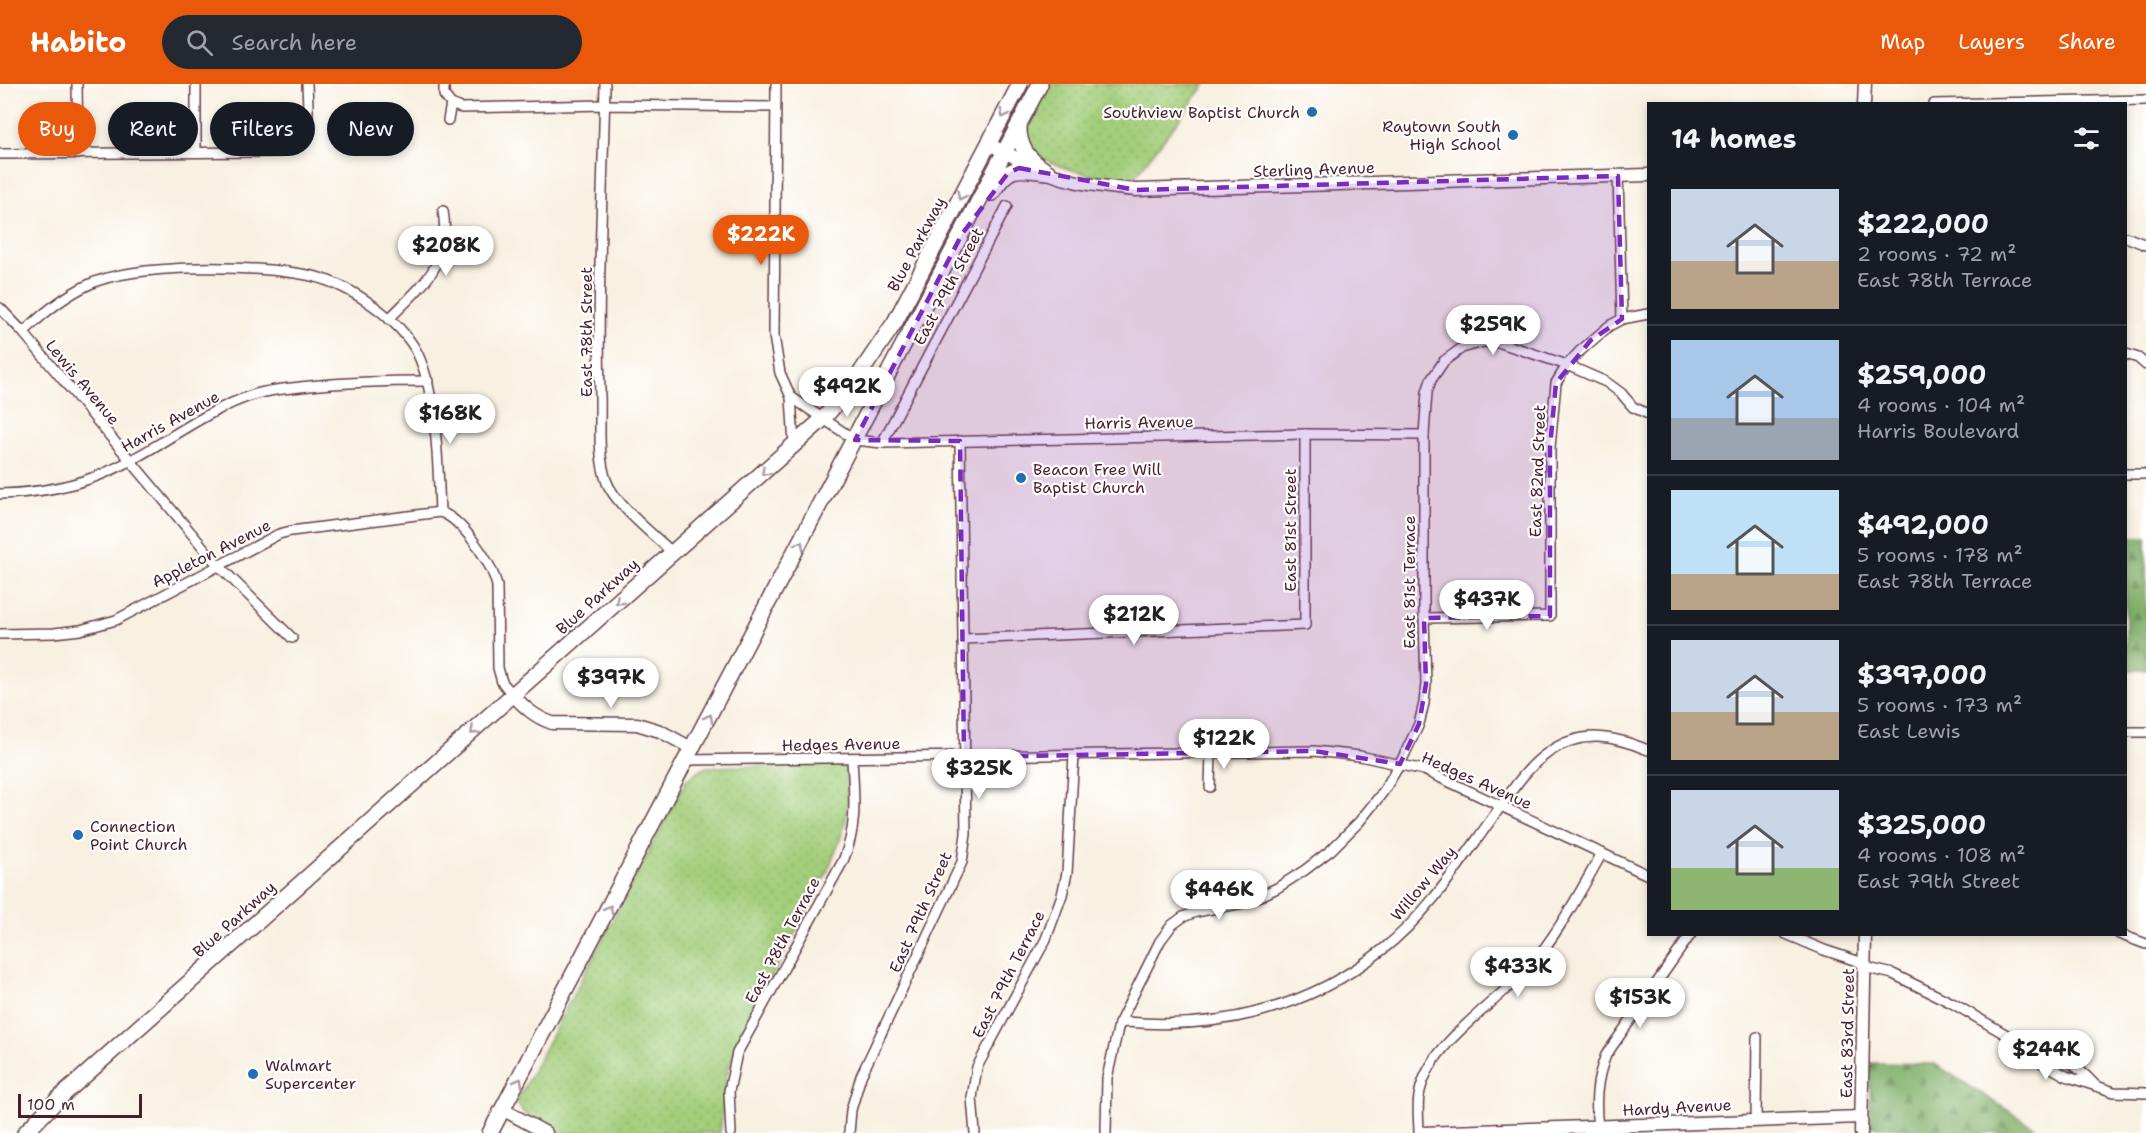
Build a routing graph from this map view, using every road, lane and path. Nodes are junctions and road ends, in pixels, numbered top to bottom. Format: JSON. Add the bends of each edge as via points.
{"nodes":[{"id":1,"x":78,"y":84,"type":"edge"},
{"id":2,"x":196,"y":84,"type":"edge"},
{"id":3,"x":308,"y":84,"type":"edge"},
{"id":4,"x":444,"y":84,"type":"edge"},
{"id":5,"x":604,"y":84,"type":"edge"},
{"id":6,"x":776,"y":84,"type":"edge"},
{"id":7,"x":1020,"y":84,"type":"edge"},
{"id":8,"x":1040,"y":84,"type":"edge"},
{"id":9,"x":1864,"y":84,"type":"edge"},
{"id":10,"x":2146,"y":100,"type":"edge"},
{"id":11,"x":78,"y":102,"type":"edge"},
{"id":12,"x":196,"y":102,"type":"edge"},
{"id":13,"x":1864,"y":102,"type":"edge"},
{"id":14,"x":2040,"y":102,"type":"edge"},
{"id":15,"x":451,"y":104,"type":"junction"},
{"id":16,"x":604,"y":105,"type":"junction"},
{"id":17,"x":775,"y":107,"type":"junction"},
{"id":18,"x":448,"y":120,"type":"dead end"},
{"id":19,"x":1020,"y":121,"type":"junction"},
{"id":20,"x":989,"y":144,"type":"junction"},
{"id":21,"x":198,"y":152,"type":"edge"},
{"id":22,"x":1004,"y":152,"type":"junction"},
{"id":23,"x":0,"y":154,"type":"edge"},
{"id":24,"x":18,"y":154,"type":"edge"},
{"id":25,"x":1048,"y":172,"type":"junction"},
{"id":26,"x":1618,"y":176,"type":"junction"},
{"id":27,"x":1647,"y":176,"type":"edge"},
{"id":28,"x":1007,"y":206,"type":"dead end"},
{"id":29,"x":443,"y":211,"type":"dead end"},
{"id":30,"x":962,"y":234,"type":"junction"},
{"id":31,"x":2127,"y":237,"type":"edge"},
{"id":32,"x":2146,"y":245,"type":"edge"},
{"id":33,"x":0,"y":309,"type":"edge"},
{"id":34,"x":1647,"y":314,"type":"edge"},
{"id":35,"x":389,"y":319,"type":"junction"},
{"id":36,"x":1622,"y":319,"type":"junction"},
{"id":37,"x":22,"y":331,"type":"junction"},
{"id":38,"x":2127,"y":354,"type":"edge"},
{"id":39,"x":1567,"y":365,"type":"junction"},
{"id":40,"x":2146,"y":365,"type":"edge"},
{"id":41,"x":428,"y":381,"type":"junction"},
{"id":42,"x":791,"y":397,"type":"junction"},
{"id":43,"x":1647,"y":414,"type":"edge"},
{"id":44,"x":824,"y":418,"type":"junction"},
{"id":45,"x":1305,"y":434,"type":"junction"},
{"id":46,"x":1424,"y":435,"type":"junction"},
{"id":47,"x":855,"y":440,"type":"junction"},
{"id":48,"x":960,"y":441,"type":"junction"},
{"id":49,"x":882,"y":443,"type":"junction"},
{"id":50,"x":794,"y":445,"type":"junction"},
{"id":51,"x":129,"y":461,"type":"junction"},
{"id":52,"x":2127,"y":474,"type":"edge"},
{"id":53,"x":2146,"y":474,"type":"edge"},
{"id":54,"x":0,"y":494,"type":"edge"},
{"id":55,"x":440,"y":512,"type":"junction"},
{"id":56,"x":673,"y":553,"type":"junction"},
{"id":57,"x":218,"y":565,"type":"junction"},
{"id":58,"x":1424,"y":618,"type":"junction"},
{"id":59,"x":0,"y":634,"type":"edge"},
{"id":60,"x":292,"y":638,"type":"dead end"},
{"id":61,"x":963,"y":639,"type":"junction"},
{"id":62,"x":513,"y":695,"type":"junction"},
{"id":63,"x":2127,"y":732,"type":"edge"},
{"id":64,"x":2146,"y":732,"type":"edge"},
{"id":65,"x":1647,"y":750,"type":"edge"},
{"id":66,"x":1211,"y":753,"type":"junction"},
{"id":67,"x":690,"y":754,"type":"junction"},
{"id":68,"x":1074,"y":755,"type":"junction"},
{"id":69,"x":964,"y":757,"type":"junction"},
{"id":70,"x":852,"y":759,"type":"junction"},
{"id":71,"x":1400,"y":764,"type":"junction"},
{"id":72,"x":1210,"y":787,"type":"dead end"},
{"id":73,"x":1501,"y":806,"type":"junction"},
{"id":74,"x":1602,"y":853,"type":"junction"},
{"id":75,"x":1647,"y":874,"type":"edge"},
{"id":76,"x":1690,"y":936,"type":"edge"},
{"id":77,"x":1791,"y":936,"type":"edge"},
{"id":78,"x":1865,"y":936,"type":"edge"},
{"id":79,"x":2124,"y":936,"type":"edge"},
{"id":80,"x":2146,"y":944,"type":"edge"},
{"id":81,"x":1865,"y":965,"type":"junction"},
{"id":82,"x":1119,"y":1024,"type":"junction"},
{"id":83,"x":1757,"y":1037,"type":"dead end"},
{"id":84,"x":2017,"y":1041,"type":"junction"},
{"id":85,"x":2097,"y":1087,"type":"junction"},
{"id":86,"x":2146,"y":1093,"type":"edge"},
{"id":87,"x":504,"y":1110,"type":"junction"},
{"id":88,"x":1861,"y":1117,"type":"junction"},
{"id":89,"x":1756,"y":1119,"type":"junction"},
{"id":90,"x":1598,"y":1128,"type":"junction"},
{"id":91,"x":25,"y":1133,"type":"edge"},
{"id":92,"x":490,"y":1133,"type":"edge"},
{"id":93,"x":546,"y":1133,"type":"edge"},
{"id":94,"x":730,"y":1133,"type":"edge"},
{"id":95,"x":849,"y":1133,"type":"edge"},
{"id":96,"x":975,"y":1133,"type":"edge"},
{"id":97,"x":1106,"y":1133,"type":"edge"},
{"id":98,"x":1421,"y":1133,"type":"edge"},
{"id":99,"x":1861,"y":1133,"type":"edge"}],
"edges":[{"from":1,"to":11,"type":"street"},
{"from":2,"to":12,"type":"street"},
{"from":3,"to":21,"type":"street","via":[[308,122],[303,136],[295,143],[279,152]]},
{"from":4,"to":15,"type":"street","via":[[444,95]]},
{"from":5,"to":16,"type":"street","name":"East 78th Street"},
{"from":6,"to":17,"type":"street"},
{"from":7,"to":20,"type":"highway","name":"Blue Parkway","one_way":true},
{"from":8,"to":19,"type":"highway"},
{"from":9,"to":13,"type":"street"},
{"from":10,"to":14,"type":"street"},
{"from":15,"to":16,"type":"street","via":[[461,108]]},
{"from":15,"to":18,"type":"street"},
{"from":16,"to":17,"type":"street"},
{"from":16,"to":56,"type":"street","name":"East 78th Street","via":[[599,362],[602,462],[615,494]]},
{"from":17,"to":42,"type":"street","via":[[774,336],[780,373]]},
{"from":19,"to":22,"type":"highway"},
{"from":19,"to":25,"type":"highway","via":[[1023,149]]},
{"from":20,"to":22,"type":"street","name":"Sterling Avenue"},
{"from":20,"to":44,"type":"highway","name":"Blue Parkway","one_way":true,"via":[[895,322]]},
{"from":22,"to":25,"type":"street","name":"Sterling Avenue"},
{"from":22,"to":30,"type":"highway"},
{"from":23,"to":24,"type":"street"},
{"from":25,"to":26,"type":"street","name":"Sterling Avenue","via":[[1085,183],[1136,190]]},
{"from":25,"to":30,"type":"highway","via":[[1019,168],[1008,172]]},
{"from":26,"to":27,"type":"street","name":"Sterling Avenue"},
{"from":26,"to":36,"type":"street"},
{"from":28,"to":49,"type":"street","name":"East 79th Street"},
{"from":29,"to":35,"type":"street","via":[[446,238],[438,264]]},
{"from":30,"to":47,"type":"highway"},
{"from":31,"to":32,"type":"street"},
{"from":33,"to":37,"type":"street","name":"Lewis Avenue"},
{"from":34,"to":36,"type":"street"},
{"from":35,"to":37,"type":"street","via":[[351,292],[307,275],[249,269],[190,269],[133,273],[92,283],[60,300]]},
{"from":35,"to":41,"type":"street","via":[[414,348]]},
{"from":36,"to":39,"type":"street","name":"East 82nd Street","via":[[1591,340]]},
{"from":37,"to":51,"type":"street","name":"Lewis Avenue"},
{"from":38,"to":40,"type":"street"},
{"from":39,"to":43,"type":"street","via":[[1606,382],[1633,407]]},
{"from":39,"to":46,"type":"street","name":"East 81st Terrace","via":[[1501,343],[1483,342],[1462,348],[1444,362],[1431,380]]},
{"from":39,"to":58,"type":"street","name":"East 82nd Street","via":[[1556,383],[1550,447],[1550,616]]},
{"from":41,"to":51,"type":"street","name":"Harris Avenue","via":[[340,383],[256,394],[217,409]]},
{"from":41,"to":55,"type":"street"},
{"from":42,"to":44,"type":"street"},
{"from":42,"to":50,"type":"street"},
{"from":44,"to":47,"type":"street"},
{"from":44,"to":50,"type":"highway","name":"Blue Parkway"},
{"from":45,"to":46,"type":"street","name":"Harris Avenue"},
{"from":45,"to":48,"type":"street","name":"Harris Avenue"},
{"from":45,"to":61,"type":"street","name":"East 81st Street","via":[[1307,627]]},
{"from":46,"to":58,"type":"street","name":"East 81st Terrace"},
{"from":47,"to":49,"type":"street","name":"Harris Avenue"},
{"from":67,"to":47,"type":"highway","one_way":true},
{"from":48,"to":49,"type":"street","name":"Harris Avenue"},
{"from":48,"to":61,"type":"street","name":"East 79th Street"},
{"from":50,"to":56,"type":"highway","name":"Blue Parkway","one_way":true},
{"from":51,"to":54,"type":"street","name":"Harris Avenue","via":[[84,481]]},
{"from":51,"to":57,"type":"street","name":"Lewis Avenue"},
{"from":52,"to":53,"type":"street"},
{"from":55,"to":57,"type":"street","name":"Appleton Avenue","via":[[291,531]]},
{"from":55,"to":62,"type":"street","via":[[455,519],[494,573],[498,668],[502,682]]},
{"from":56,"to":62,"type":"highway","name":"Blue Parkway","one_way":true},
{"from":57,"to":59,"type":"street","name":"Appleton Avenue","via":[[116,620],[80,630]]},
{"from":57,"to":60,"type":"street","name":"Lewis Avenue"},
{"from":58,"to":71,"type":"street","name":"East 81st Terrace","via":[[1425,703]]},
{"from":61,"to":69,"type":"street","name":"East 79th Street"},
{"from":62,"to":67,"type":"street","via":[[533,714],[552,723],[637,724],[660,731]]},
{"from":62,"to":91,"type":"highway","name":"Blue Parkway","one_way":true,"via":[[56,1101]]},
{"from":63,"to":64,"type":"street"},
{"from":65,"to":73,"type":"street","name":"Willow Way","via":[[1610,738],[1593,737],[1563,744],[1528,769]]},
{"from":66,"to":68,"type":"street","name":"Hedges Avenue"},
{"from":66,"to":71,"type":"street","name":"Hedges Avenue","via":[[1314,751]]},
{"from":66,"to":72,"type":"street"},
{"from":67,"to":70,"type":"street","name":"Hedges Avenue"},
{"from":87,"to":67,"type":"highway","one_way":true},
{"from":68,"to":69,"type":"street","name":"Hedges Avenue"},
{"from":68,"to":96,"type":"street","name":"East 79th Terrace","via":[[1067,873],[1062,895],[1046,939],[977,1067],[972,1098]]},
{"from":69,"to":70,"type":"street","name":"Hedges Avenue"},
{"from":69,"to":95,"type":"street","name":"East 79th Street","via":[[966,834],[962,862],[861,1076]]},
{"from":70,"to":94,"type":"street","name":"East 78th Terrace","via":[[855,818],[850,843],[737,1053],[729,1091]]},
{"from":71,"to":73,"type":"street","name":"Hedges Avenue","via":[[1424,770]]},
{"from":71,"to":82,"type":"street","name":"East 81st Terrace","via":[[1359,822],[1305,870],[1248,902],[1196,912],[1172,926],[1160,940]]},
{"from":73,"to":74,"type":"street","name":"Hedges Avenue"},
{"from":73,"to":82,"type":"street","name":"Willow Way","via":[[1418,918],[1383,950],[1338,980],[1290,1003],[1239,1018],[1185,1025]]},
{"from":74,"to":75,"type":"street","name":"Hedges Avenue"},
{"from":74,"to":98,"type":"street","via":[[1536,960],[1458,1031],[1437,1056],[1419,1095]]},
{"from":76,"to":90,"type":"street","via":[[1606,1055],[1596,1089]]},
{"from":77,"to":81,"type":"street"},
{"from":78,"to":81,"type":"street","name":"East 83rd Street"},
{"from":79,"to":80,"type":"street"},
{"from":81,"to":84,"type":"street","via":[[1952,1003]]},
{"from":81,"to":88,"type":"street","name":"East 83rd Street"},
{"from":82,"to":97,"type":"street","name":"East 81st Terrace","via":[[1107,1078]]},
{"from":83,"to":89,"type":"street"},
{"from":84,"to":85,"type":"street","via":[[2048,1067]]},
{"from":84,"to":85,"type":"street","via":[[2036,1044],[2053,1053]]},
{"from":85,"to":86,"type":"street"},
{"from":87,"to":92,"type":"highway"},
{"from":87,"to":93,"type":"street"},
{"from":88,"to":89,"type":"street","name":"Hardy Avenue"},
{"from":88,"to":99,"type":"street","name":"East 83rd Street"},
{"from":89,"to":90,"type":"street","name":"Hardy Avenue"},
{"from":90,"to":98,"type":"street","name":"Hardy Avenue"}]}
